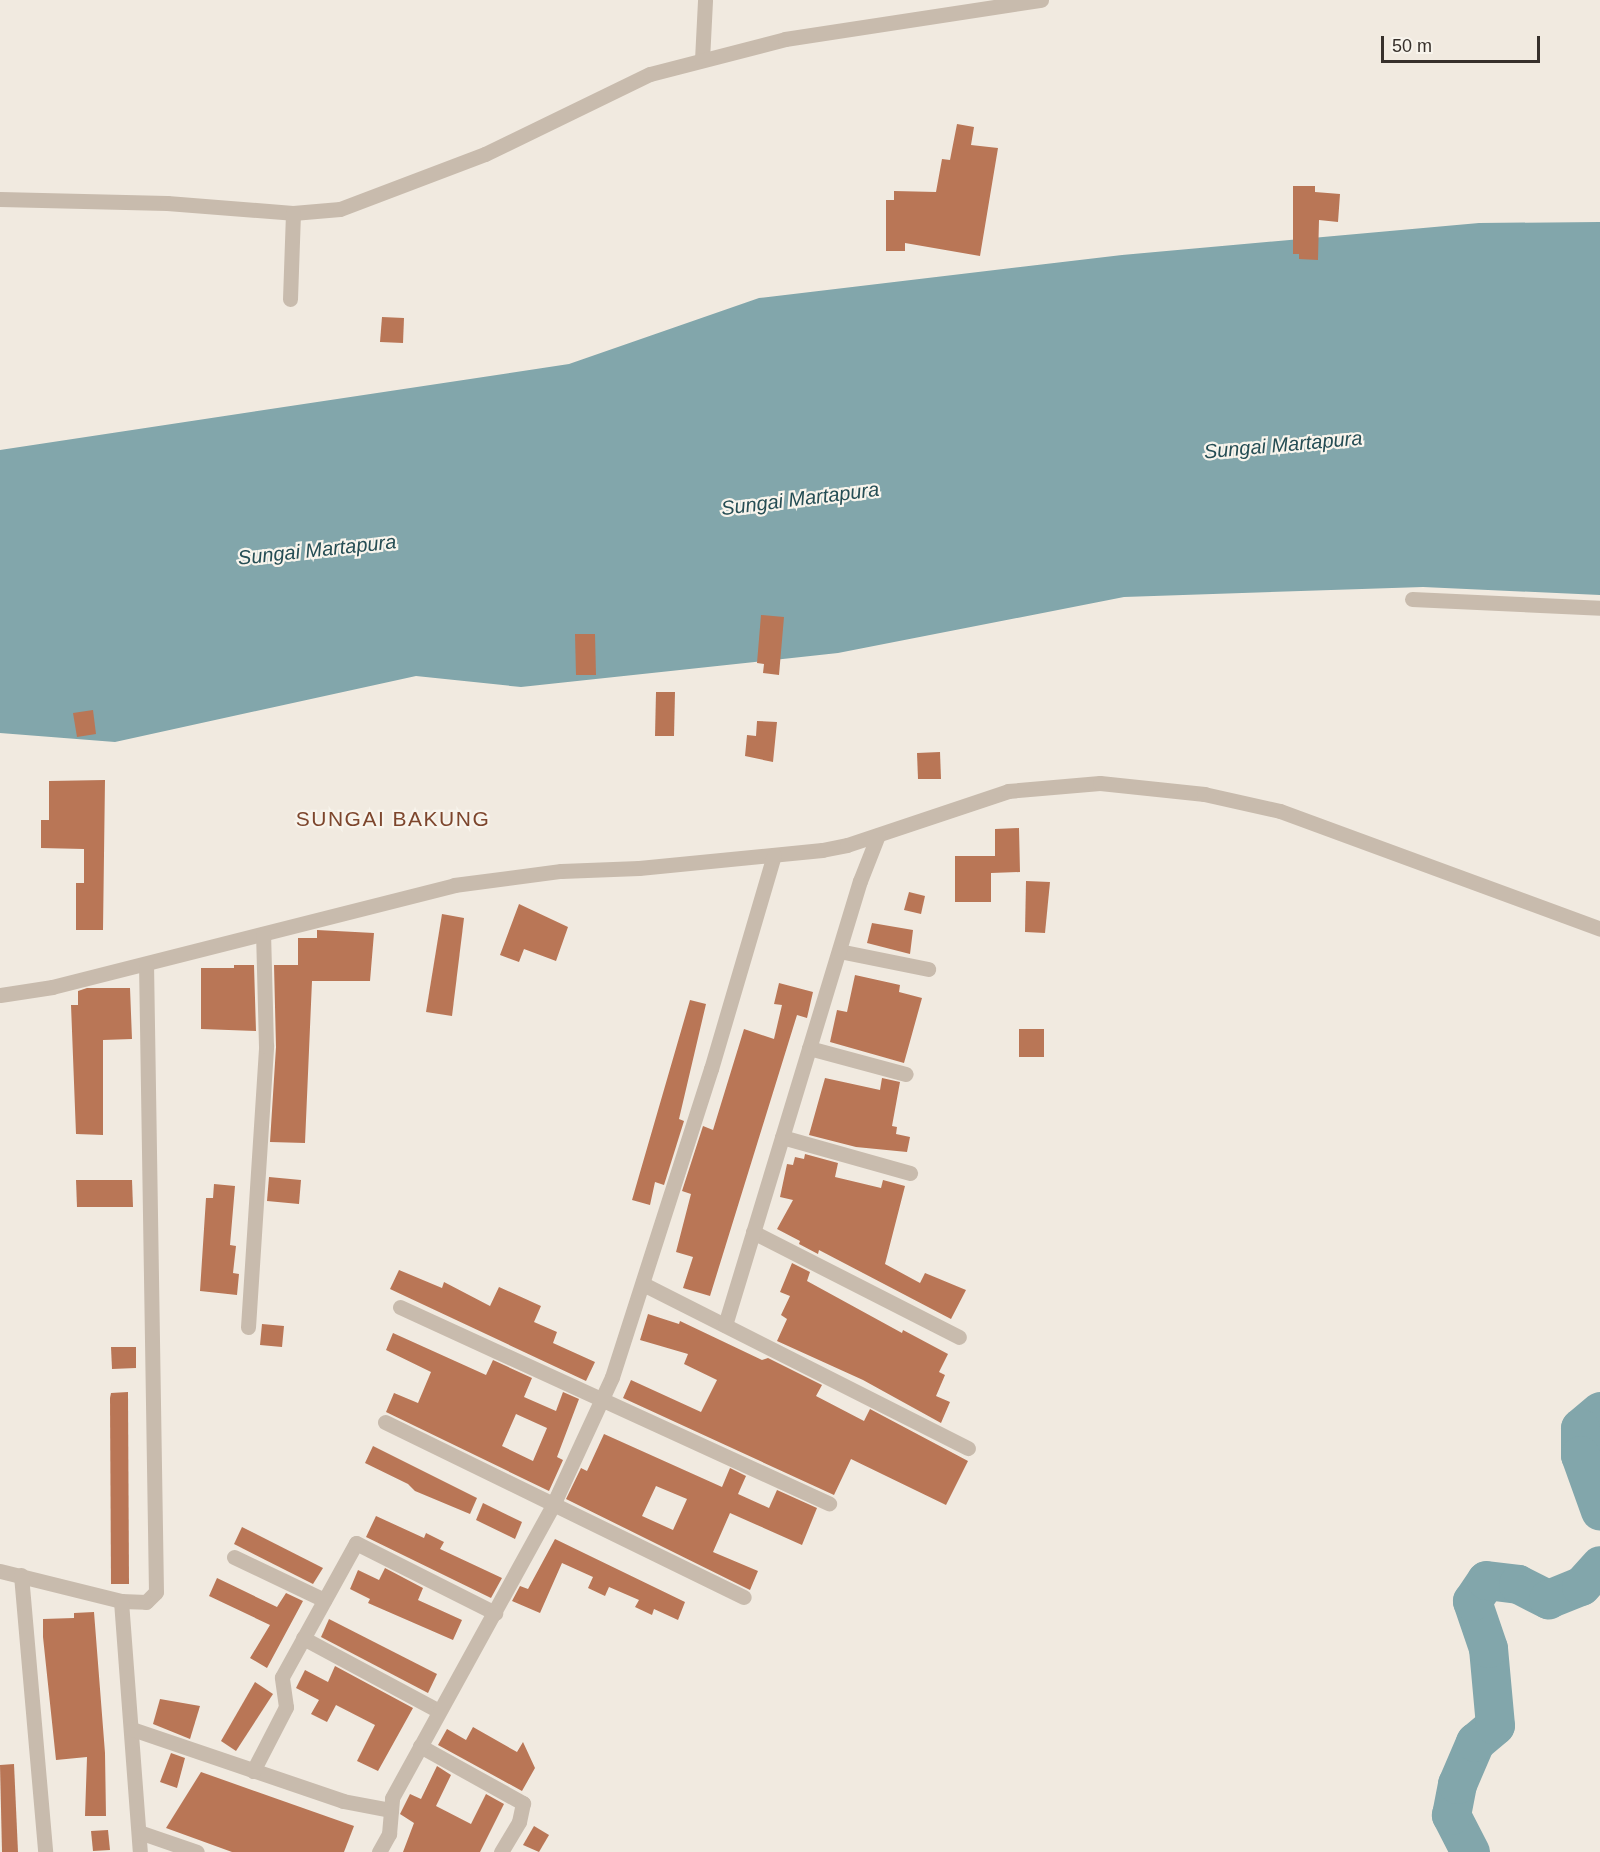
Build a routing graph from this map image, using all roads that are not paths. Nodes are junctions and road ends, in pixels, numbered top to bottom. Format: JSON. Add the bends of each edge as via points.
{"nodes":[{"id":1,"x":705,"y":0,"type":"edge"},
{"id":2,"x":1041,"y":0,"type":"edge"},
{"id":3,"x":702,"y":60,"type":"junction"},
{"id":4,"x":0,"y":199,"type":"edge"},
{"id":5,"x":293,"y":213,"type":"junction"},
{"id":6,"x":290,"y":299,"type":"dead end"},
{"id":7,"x":1412,"y":599,"type":"dead end"},
{"id":8,"x":1600,"y":608,"type":"edge"},
{"id":9,"x":878,"y":835,"type":"junction"},
{"id":10,"x":774,"y":855,"type":"junction"},
{"id":11,"x":1600,"y":929,"type":"edge"},
{"id":12,"x":263,"y":934,"type":"junction"},
{"id":13,"x":838,"y":951,"type":"junction"},
{"id":14,"x":146,"y":964,"type":"junction"},
{"id":15,"x":928,"y":969,"type":"dead end"},
{"id":16,"x":0,"y":995,"type":"edge"},
{"id":17,"x":809,"y":1048,"type":"junction"},
{"id":18,"x":906,"y":1074,"type":"dead end"},
{"id":19,"x":782,"y":1137,"type":"junction"},
{"id":20,"x":910,"y":1173,"type":"dead end"},
{"id":21,"x":753,"y":1232,"type":"junction"},
{"id":22,"x":643,"y":1284,"type":"junction"},
{"id":23,"x":400,"y":1307,"type":"dead end"},
{"id":24,"x":725,"y":1324,"type":"junction"},
{"id":25,"x":248,"y":1327,"type":"dead end"},
{"id":26,"x":958,"y":1337,"type":"dead end"},
{"id":27,"x":602,"y":1402,"type":"junction"},
{"id":28,"x":385,"y":1422,"type":"dead end"},
{"id":29,"x":968,"y":1448,"type":"dead end"},
{"id":30,"x":830,"y":1503,"type":"dead end"},
{"id":31,"x":552,"y":1507,"type":"junction"},
{"id":32,"x":234,"y":1557,"type":"dead end"},
{"id":33,"x":0,"y":1571,"type":"edge"},
{"id":34,"x":21,"y":1575,"type":"junction"},
{"id":35,"x":744,"y":1597,"type":"dead end"},
{"id":36,"x":324,"y":1600,"type":"junction"},
{"id":37,"x":121,"y":1601,"type":"junction"},
{"id":38,"x":495,"y":1613,"type":"junction"},
{"id":39,"x":303,"y":1638,"type":"junction"},
{"id":40,"x":439,"y":1711,"type":"junction"},
{"id":41,"x":132,"y":1729,"type":"junction"},
{"id":42,"x":420,"y":1746,"type":"junction"},
{"id":43,"x":253,"y":1771,"type":"junction"},
{"id":44,"x":391,"y":1810,"type":"junction"},
{"id":45,"x":139,"y":1832,"type":"junction"},
{"id":46,"x":45,"y":1852,"type":"edge"},
{"id":47,"x":140,"y":1852,"type":"edge"},
{"id":48,"x":197,"y":1852,"type":"edge"},
{"id":49,"x":380,"y":1852,"type":"edge"},
{"id":50,"x":501,"y":1852,"type":"edge"}],
"edges":[{"from":1,"to":3,"type":"street"},
{"from":2,"to":3,"type":"street","via":[[785,39]]},
{"from":3,"to":5,"type":"street","via":[[650,74],[485,154],[385,195],[340,209]]},
{"from":4,"to":5,"type":"street","via":[[167,203]]},
{"from":5,"to":6,"type":"street"},
{"from":7,"to":8,"type":"street"},
{"from":9,"to":10,"type":"street","via":[[847,845]]},
{"from":9,"to":11,"type":"street","via":[[1028,787],[1141,785],[1280,811]]},
{"from":9,"to":13,"type":"street"},
{"from":10,"to":12,"type":"street","via":[[490,879],[386,900]]},
{"from":10,"to":22,"type":"street"},
{"from":12,"to":14,"type":"street"},
{"from":12,"to":25,"type":"street","via":[[266,1046]]},
{"from":13,"to":15,"type":"street"},
{"from":13,"to":17,"type":"street"},
{"from":14,"to":16,"type":"street"},
{"from":14,"to":37,"type":"street","via":[[156,1592],[146,1602]]},
{"from":17,"to":18,"type":"street"},
{"from":17,"to":19,"type":"street"},
{"from":19,"to":20,"type":"street"},
{"from":19,"to":21,"type":"street"},
{"from":21,"to":24,"type":"street"},
{"from":21,"to":26,"type":"street"},
{"from":22,"to":24,"type":"street"},
{"from":22,"to":27,"type":"street"},
{"from":23,"to":27,"type":"street"},
{"from":24,"to":29,"type":"street"},
{"from":27,"to":30,"type":"street"},
{"from":27,"to":31,"type":"street"},
{"from":28,"to":31,"type":"street"},
{"from":31,"to":35,"type":"street"},
{"from":31,"to":38,"type":"street"},
{"from":32,"to":36,"type":"street"},
{"from":33,"to":34,"type":"street"},
{"from":34,"to":37,"type":"street"},
{"from":34,"to":46,"type":"street"},
{"from":36,"to":38,"type":"street","via":[[356,1543]]},
{"from":36,"to":39,"type":"street"},
{"from":37,"to":41,"type":"street"},
{"from":38,"to":40,"type":"street"},
{"from":39,"to":40,"type":"street"},
{"from":39,"to":43,"type":"street","via":[[282,1677],[286,1707]]},
{"from":40,"to":42,"type":"street"},
{"from":41,"to":43,"type":"street"},
{"from":41,"to":45,"type":"street"},
{"from":42,"to":44,"type":"street","via":[[392,1798]]},
{"from":42,"to":50,"type":"street","via":[[523,1803],[519,1822]]},
{"from":43,"to":44,"type":"street","via":[[343,1802]]},
{"from":44,"to":49,"type":"street","via":[[388,1834]]},
{"from":45,"to":47,"type":"street"},
{"from":45,"to":48,"type":"street"}]}
